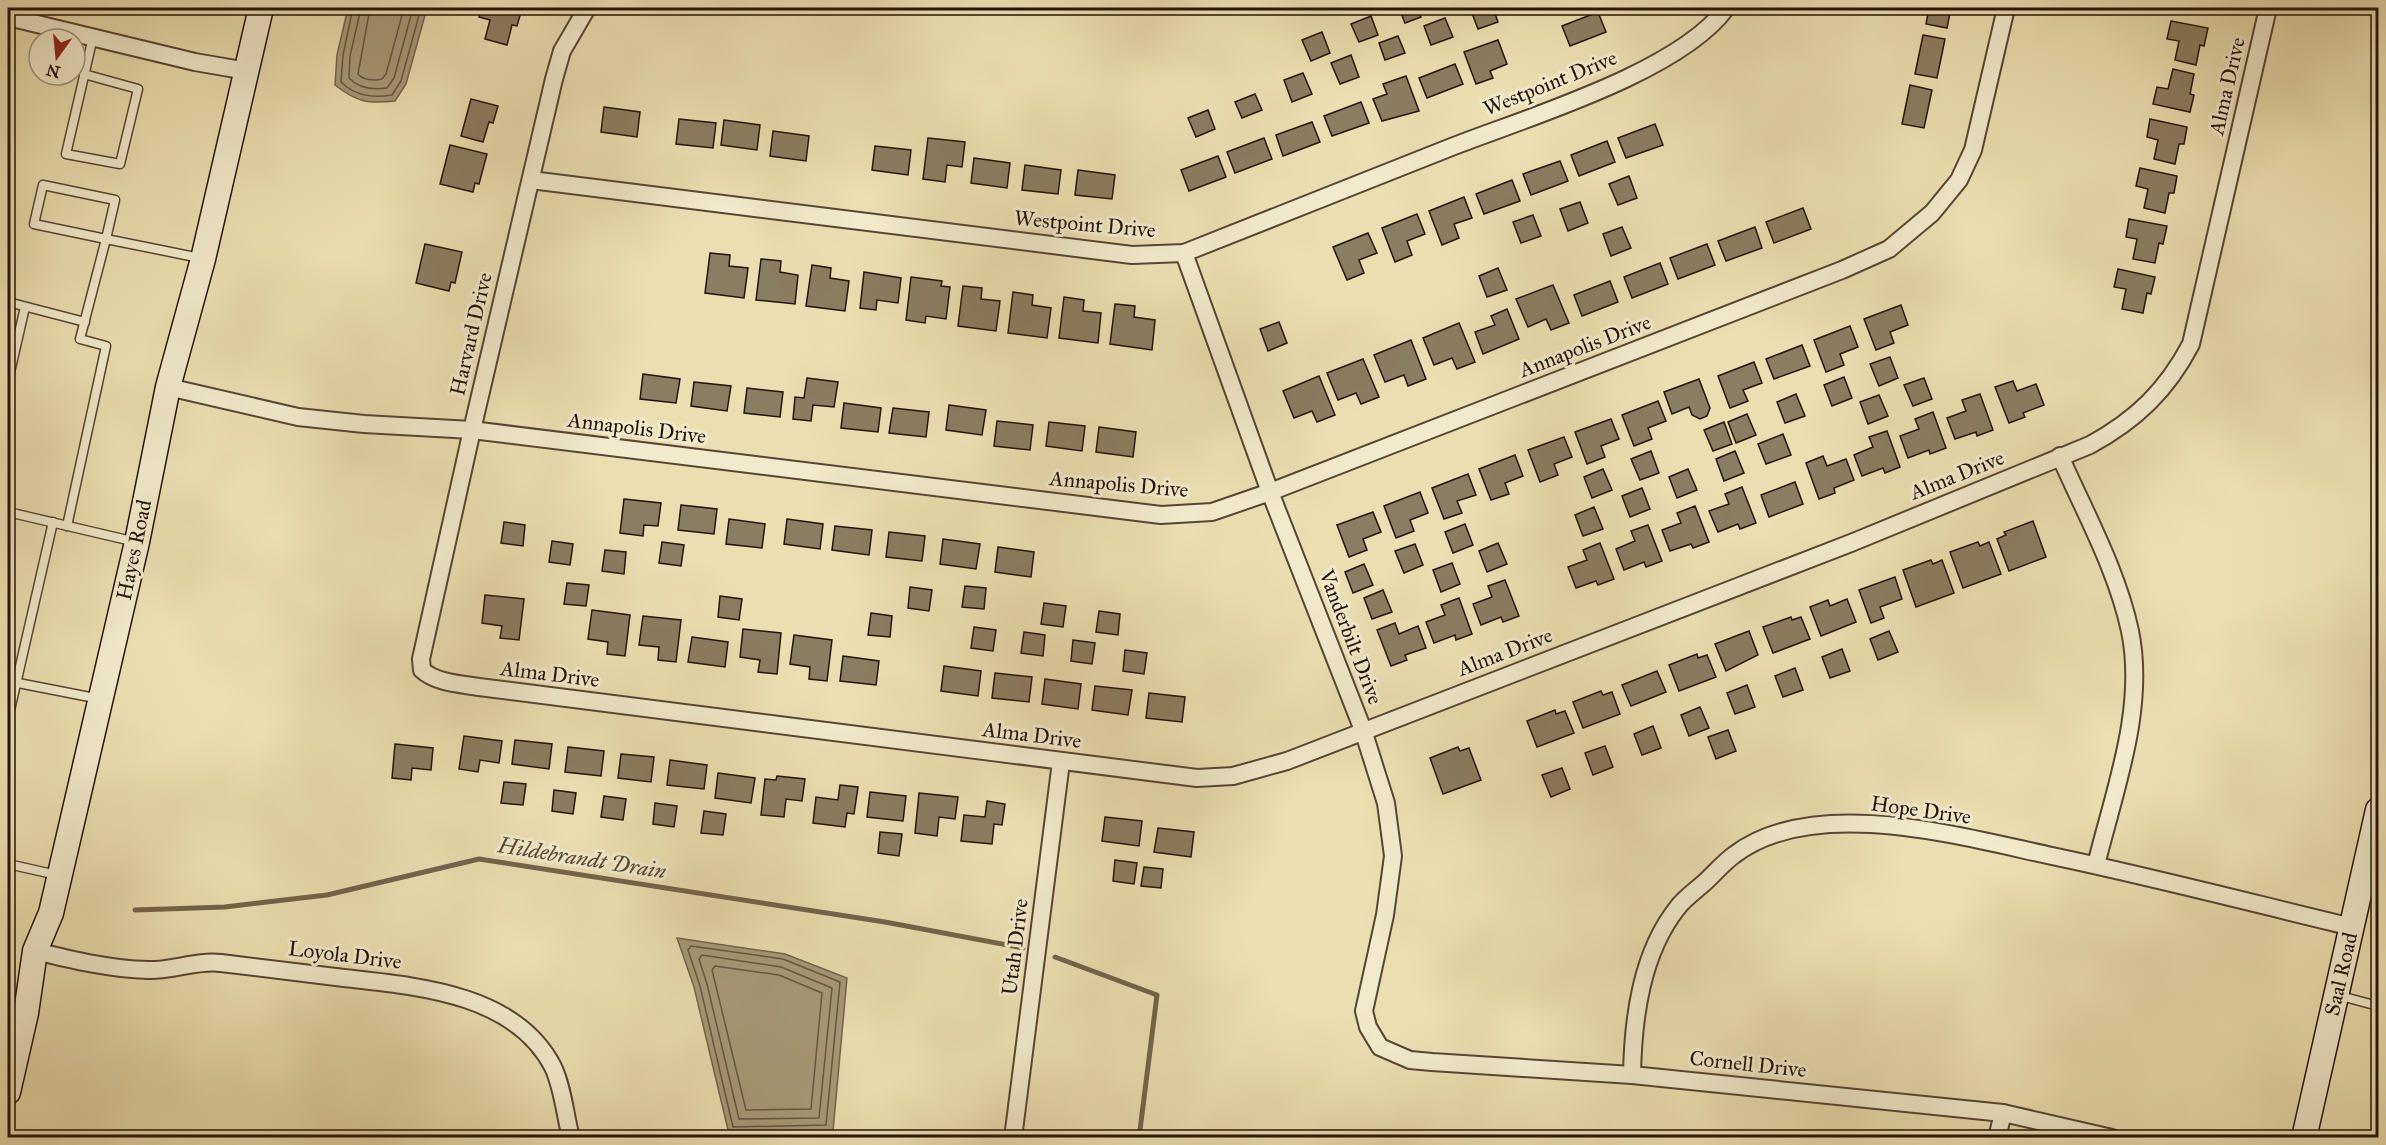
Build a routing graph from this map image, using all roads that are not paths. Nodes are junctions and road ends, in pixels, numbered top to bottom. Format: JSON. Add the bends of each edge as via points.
{"nodes":[{"id":1,"x":261,"y":8,"type":"edge"},
{"id":2,"x":587,"y":8,"type":"edge"},
{"id":3,"x":1726,"y":8,"type":"edge"},
{"id":4,"x":2006,"y":8,"type":"edge"},
{"id":5,"x":2268,"y":8,"type":"edge"},
{"id":6,"x":8,"y":17,"type":"edge"},
{"id":7,"x":93,"y":37,"type":"junction"},
{"id":8,"x":87,"y":62,"type":"edge"},
{"id":9,"x":247,"y":71,"type":"junction"},
{"id":10,"x":84,"y":74,"type":"joint"},
{"id":11,"x":531,"y":180,"type":"junction"},
{"id":12,"x":106,"y":239,"type":"junction"},
{"id":13,"x":1184,"y":253,"type":"junction"},
{"id":14,"x":203,"y":259,"type":"junction"},
{"id":15,"x":8,"y":302,"type":"edge"},
{"id":16,"x":25,"y":307,"type":"junction"},
{"id":17,"x":85,"y":322,"type":"junction"},
{"id":18,"x":8,"y":381,"type":"edge"},
{"id":19,"x":168,"y":387,"type":"junction"},
{"id":20,"x":471,"y":430,"type":"junction"},
{"id":21,"x":2060,"y":456,"type":"junction"},
{"id":22,"x":1270,"y":492,"type":"junction"},
{"id":23,"x":8,"y":512,"type":"edge"},
{"id":24,"x":53,"y":522,"type":"junction"},
{"id":25,"x":67,"y":526,"type":"junction"},
{"id":26,"x":136,"y":542,"type":"junction"},
{"id":27,"x":427,"y":675,"type":"joint"},
{"id":28,"x":12,"y":681,"type":"edge"},
{"id":29,"x":100,"y":699,"type":"junction"},
{"id":30,"x":8,"y":719,"type":"edge"},
{"id":31,"x":1363,"y":730,"type":"junction"},
{"id":32,"x":1061,"y":762,"type":"junction"},
{"id":33,"x":2379,"y":810,"type":"edge"},
{"id":34,"x":8,"y":864,"type":"edge"},
{"id":35,"x":2096,"y":865,"type":"junction"},
{"id":36,"x":59,"y":876,"type":"junction"},
{"id":37,"x":2352,"y":927,"type":"junction"},
{"id":38,"x":35,"y":951,"type":"junction"},
{"id":39,"x":2336,"y":995,"type":"junction"},
{"id":40,"x":2379,"y":1005,"type":"edge"},
{"id":41,"x":13,"y":1040,"type":"edge"},
{"id":42,"x":1380,"y":1047,"type":"joint"},
{"id":43,"x":1632,"y":1075,"type":"junction"},
{"id":44,"x":8,"y":1092,"type":"edge"},
{"id":45,"x":2003,"y":1113,"type":"junction"},
{"id":46,"x":571,"y":1137,"type":"edge"},
{"id":47,"x":1013,"y":1137,"type":"edge"},
{"id":48,"x":1997,"y":1137,"type":"edge"},
{"id":49,"x":2112,"y":1137,"type":"edge"},
{"id":50,"x":2304,"y":1137,"type":"edge"}],
"edges":[{"from":1,"to":9,"type":"street","name":"Hayes Road"},
{"from":2,"to":11,"type":"street","name":"Harvard Drive","via":[[562,51]]},
{"from":3,"to":13,"type":"street","name":"Westpoint Drive","via":[[1715,23],[1686,46],[1655,64]]},
{"from":4,"to":22,"type":"street","name":"Annapolis Drive","via":[[1973,150],[1959,180],[1932,213],[1888,249]]},
{"from":5,"to":21,"type":"street","name":"Alma Drive","via":[[2191,344],[2172,377],[2143,411],[2114,432]]},
{"from":6,"to":7,"type":"street"},
{"from":7,"to":8,"type":"lane"},
{"from":7,"to":9,"type":"street"},
{"from":9,"to":14,"type":"street","name":"Hayes Road"},
{"from":10,"to":10,"type":"lane","via":[[66,154],[120,164],[138,89]]},
{"from":11,"to":13,"type":"street","name":"Westpoint Drive","via":[[1132,255]]},
{"from":11,"to":20,"type":"street","name":"Harvard Drive"},
{"from":12,"to":12,"type":"lane","via":[[34,224],[43,184],[115,200]]},
{"from":12,"to":14,"type":"lane"},
{"from":12,"to":17,"type":"lane"},
{"from":13,"to":22,"type":"street","name":"Vanderbilt Drive"},
{"from":14,"to":19,"type":"street","name":"Hayes Road"},
{"from":15,"to":16,"type":"lane"},
{"from":16,"to":17,"type":"lane"},
{"from":16,"to":18,"type":"lane"},
{"from":17,"to":25,"type":"lane","via":[[80,339],[106,346]]},
{"from":19,"to":20,"type":"street","name":"Annapolis Drive","via":[[298,417]]},
{"from":19,"to":26,"type":"street","name":"Hayes Road"},
{"from":20,"to":22,"type":"street","name":"Annapolis Drive","via":[[1161,515],[1212,512]]},
{"from":20,"to":27,"type":"street","name":"Harvard Drive","via":[[422,659],[422,670]]},
{"from":21,"to":31,"type":"street","name":"Alma Drive","via":[[1851,543]]},
{"from":21,"to":35,"type":"street","via":[[2120,592],[2130,633],[2131,726]]},
{"from":22,"to":31,"type":"street","name":"Vanderbilt Drive"},
{"from":23,"to":24,"type":"lane"},
{"from":24,"to":25,"type":"lane"},
{"from":24,"to":28,"type":"lane"},
{"from":25,"to":26,"type":"lane"},
{"from":26,"to":29,"type":"street","name":"Hayes Road"},
{"from":27,"to":32,"type":"street","name":"Alma Drive","via":[[479,687]]},
{"from":28,"to":29,"type":"lane"},
{"from":28,"to":30,"type":"lane"},
{"from":29,"to":36,"type":"street","name":"Hayes Road"},
{"from":31,"to":32,"type":"street","name":"Alma Drive","via":[[1287,761],[1233,776],[1197,778]]},
{"from":31,"to":42,"type":"street","name":"Vanderbilt Drive","via":[[1386,803],[1393,856],[1364,1011],[1372,1038]]},
{"from":32,"to":47,"type":"street","name":"Utah Drive"},
{"from":33,"to":37,"type":"street","name":"Saal Road"},
{"from":34,"to":36,"type":"lane"},
{"from":35,"to":37,"type":"street","name":"Hope Drive"},
{"from":35,"to":43,"type":"street","name":"Hope Drive","via":[[1887,824],[1843,823],[1801,828],[1767,838],[1735,854],[1678,907],[1662,930],[1633,1030]]},
{"from":36,"to":38,"type":"street","name":"Hayes Road","via":[[51,913]]},
{"from":37,"to":39,"type":"street","name":"Saal Road"},
{"from":38,"to":41,"type":"street","name":"Hayes Road"},
{"from":38,"to":46,"type":"street","name":"Loyola Drive","via":[[81,962],[150,970],[204,961],[425,988],[462,998],[494,1011],[534,1041],[553,1067]]},
{"from":39,"to":40,"type":"lane"},
{"from":39,"to":50,"type":"street","name":"Saal Road"},
{"from":41,"to":44,"type":"street","name":"Hayes Road"},
{"from":42,"to":43,"type":"street","name":"Cornell Drive","via":[[1410,1060]]},
{"from":43,"to":45,"type":"street","name":"Cornell Drive"},
{"from":45,"to":48,"type":"street"},
{"from":45,"to":49,"type":"street","name":"Cornell Drive"}]}
